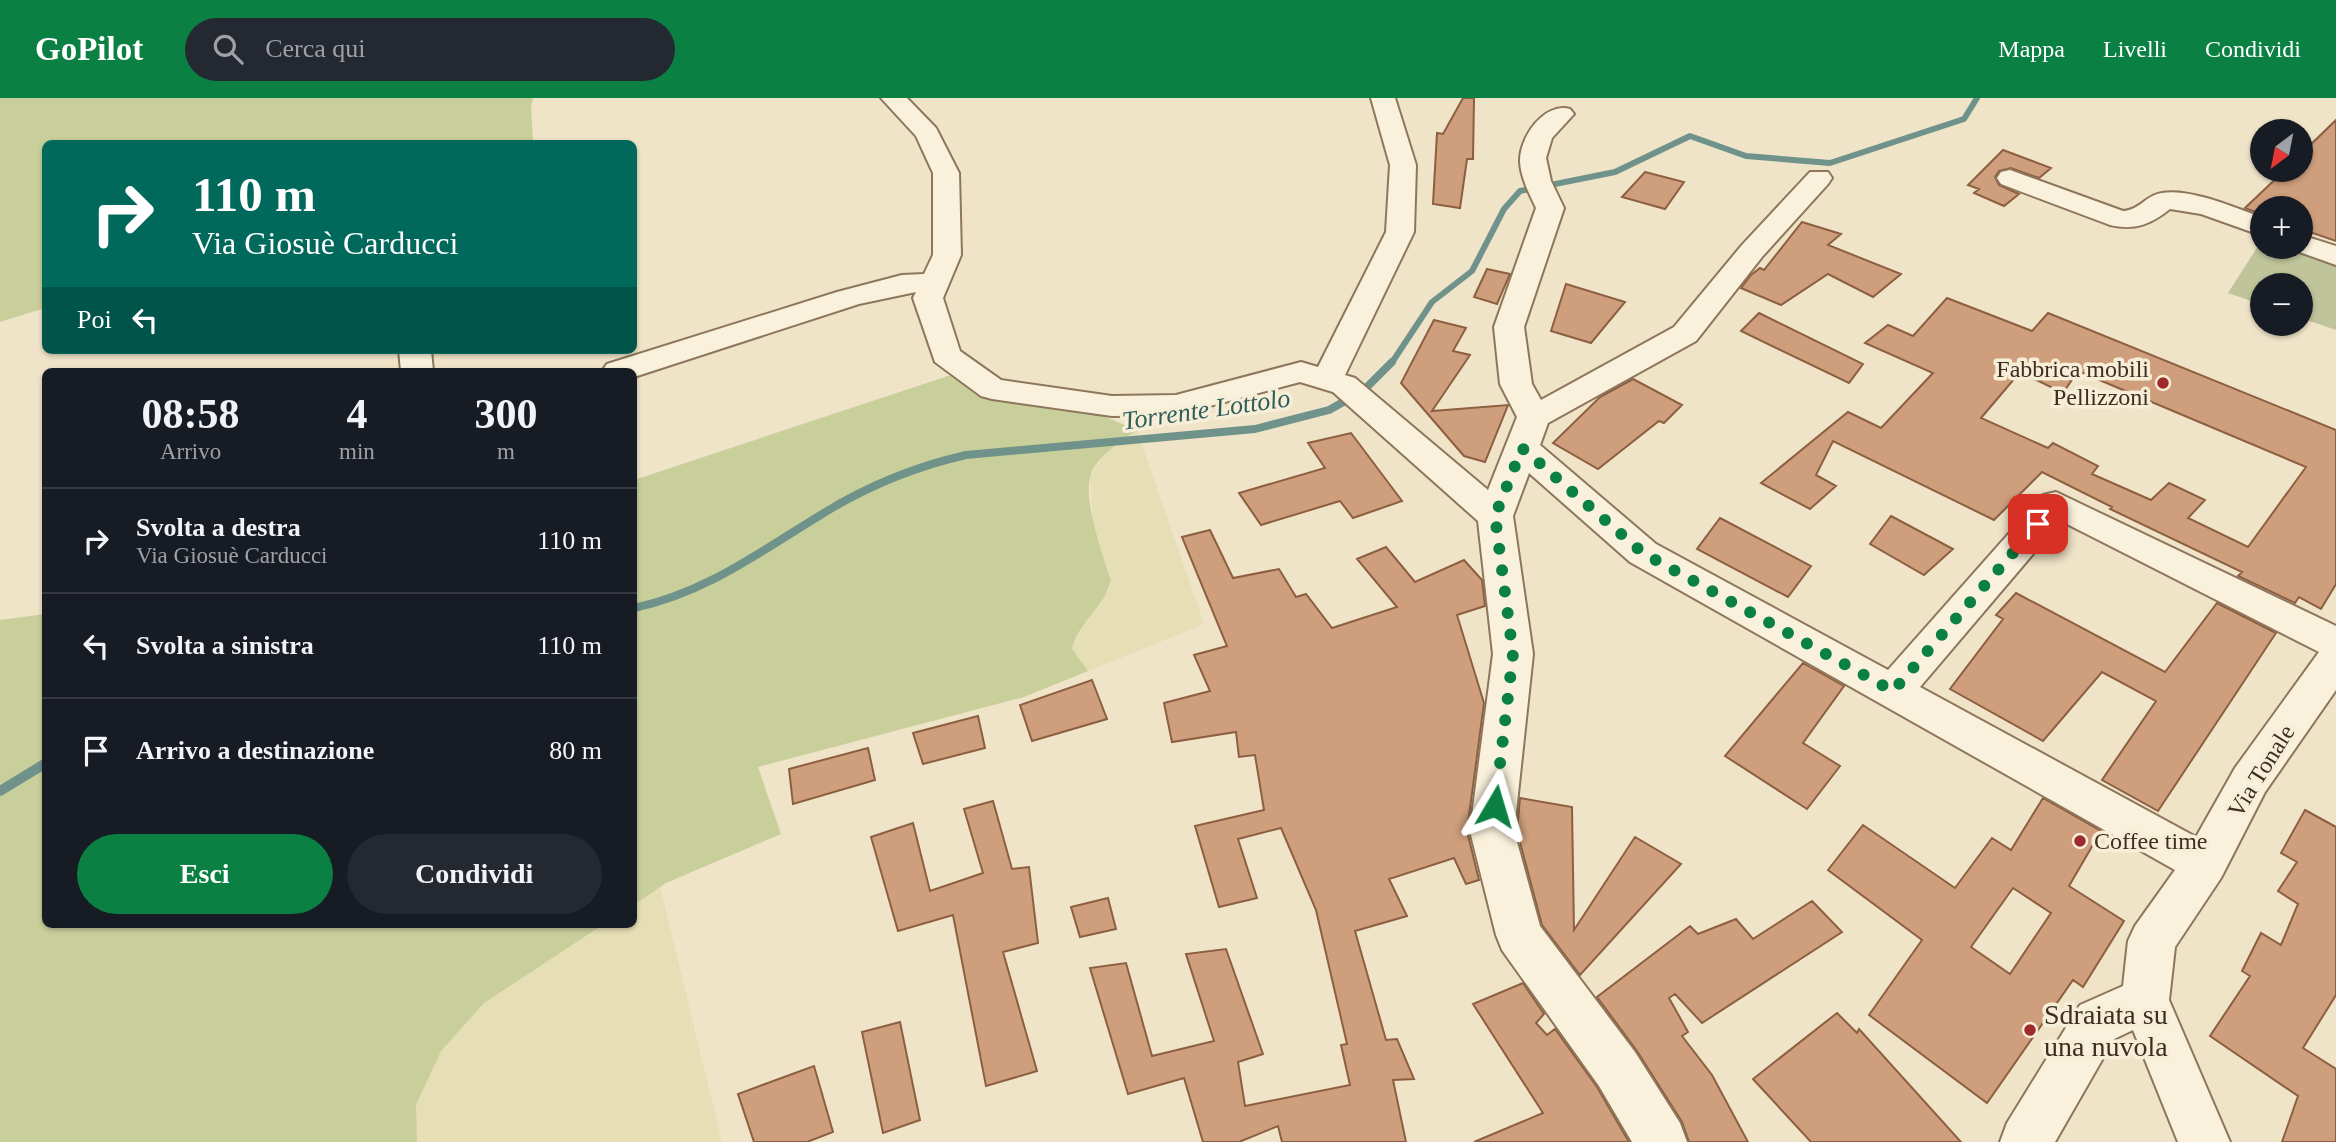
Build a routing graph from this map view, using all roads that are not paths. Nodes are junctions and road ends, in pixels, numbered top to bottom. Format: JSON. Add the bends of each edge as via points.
{"nodes":[{"id":1,"x":892,"y":98,"type":"edge"},
{"id":2,"x":1383,"y":98,"type":"edge"},
{"id":3,"x":1561,"y":114,"type":"dead end"},
{"id":4,"x":1819,"y":178,"type":"dead end"},
{"id":5,"x":2010,"y":178,"type":"dead end"},
{"id":6,"x":2250,"y":223,"type":"edge"},
{"id":7,"x":2313,"y":247,"type":"edge"},
{"id":8,"x":2336,"y":256,"type":"edge"},
{"id":9,"x":935,"y":282,"type":"junction"},
{"id":10,"x":627,"y":368,"type":"edge"},
{"id":11,"x":1345,"y":390,"type":"junction"},
{"id":12,"x":1528,"y":432,"type":"junction"},
{"id":13,"x":1495,"y":516,"type":"junction"},
{"id":14,"x":2336,"y":643,"type":"edge"},
{"id":15,"x":2336,"y":659,"type":"edge"},
{"id":16,"x":1893,"y":691,"type":"junction"},
{"id":17,"x":2206,"y":864,"type":"junction"},
{"id":18,"x":2145,"y":1000,"type":"junction"},
{"id":19,"x":1661,"y":1142,"type":"edge"},
{"id":20,"x":2026,"y":1142,"type":"edge"},
{"id":21,"x":2204,"y":1142,"type":"edge"}],
"edges":[{"from":1,"to":9,"type":"street","via":[[928,133],[946,173],[947,255]]},
{"from":2,"to":11,"type":"street","via":[[1403,165],[1400,232]]},
{"from":3,"to":12,"type":"street","via":[[1544,128],[1532,153],[1532,174],[1550,208],[1509,327]]},
{"from":4,"to":12,"type":"street","via":[[1685,334]]},
{"from":5,"to":6,"type":"street","via":[[2120,219],[2142,218],[2165,200],[2207,207]]},
{"from":7,"to":8,"type":"street"},
{"from":9,"to":10,"type":"street","via":[[902,284],[848,298]]},
{"from":9,"to":11,"type":"street","via":[[928,298],[946,355],[992,389],[1112,407],[1176,405],[1301,372]]},
{"from":11,"to":13,"type":"street"},
{"from":12,"to":13,"type":"street"},
{"from":12,"to":16,"type":"street","via":[[1643,553]]},
{"from":13,"to":19,"type":"street","via":[[1513,654],[1492,831],[1518,935],[1617,1069]]},
{"from":14,"to":16,"type":"street","via":[[2056,504]]},
{"from":15,"to":17,"type":"street","name":"Via Tonale","via":[[2250,780]]},
{"from":16,"to":17,"type":"street"},
{"from":17,"to":18,"type":"street","name":"Via Tonale","via":[[2152,941]]},
{"from":18,"to":20,"type":"street","via":[[2097,1022]]},
{"from":18,"to":21,"type":"street"}]}
